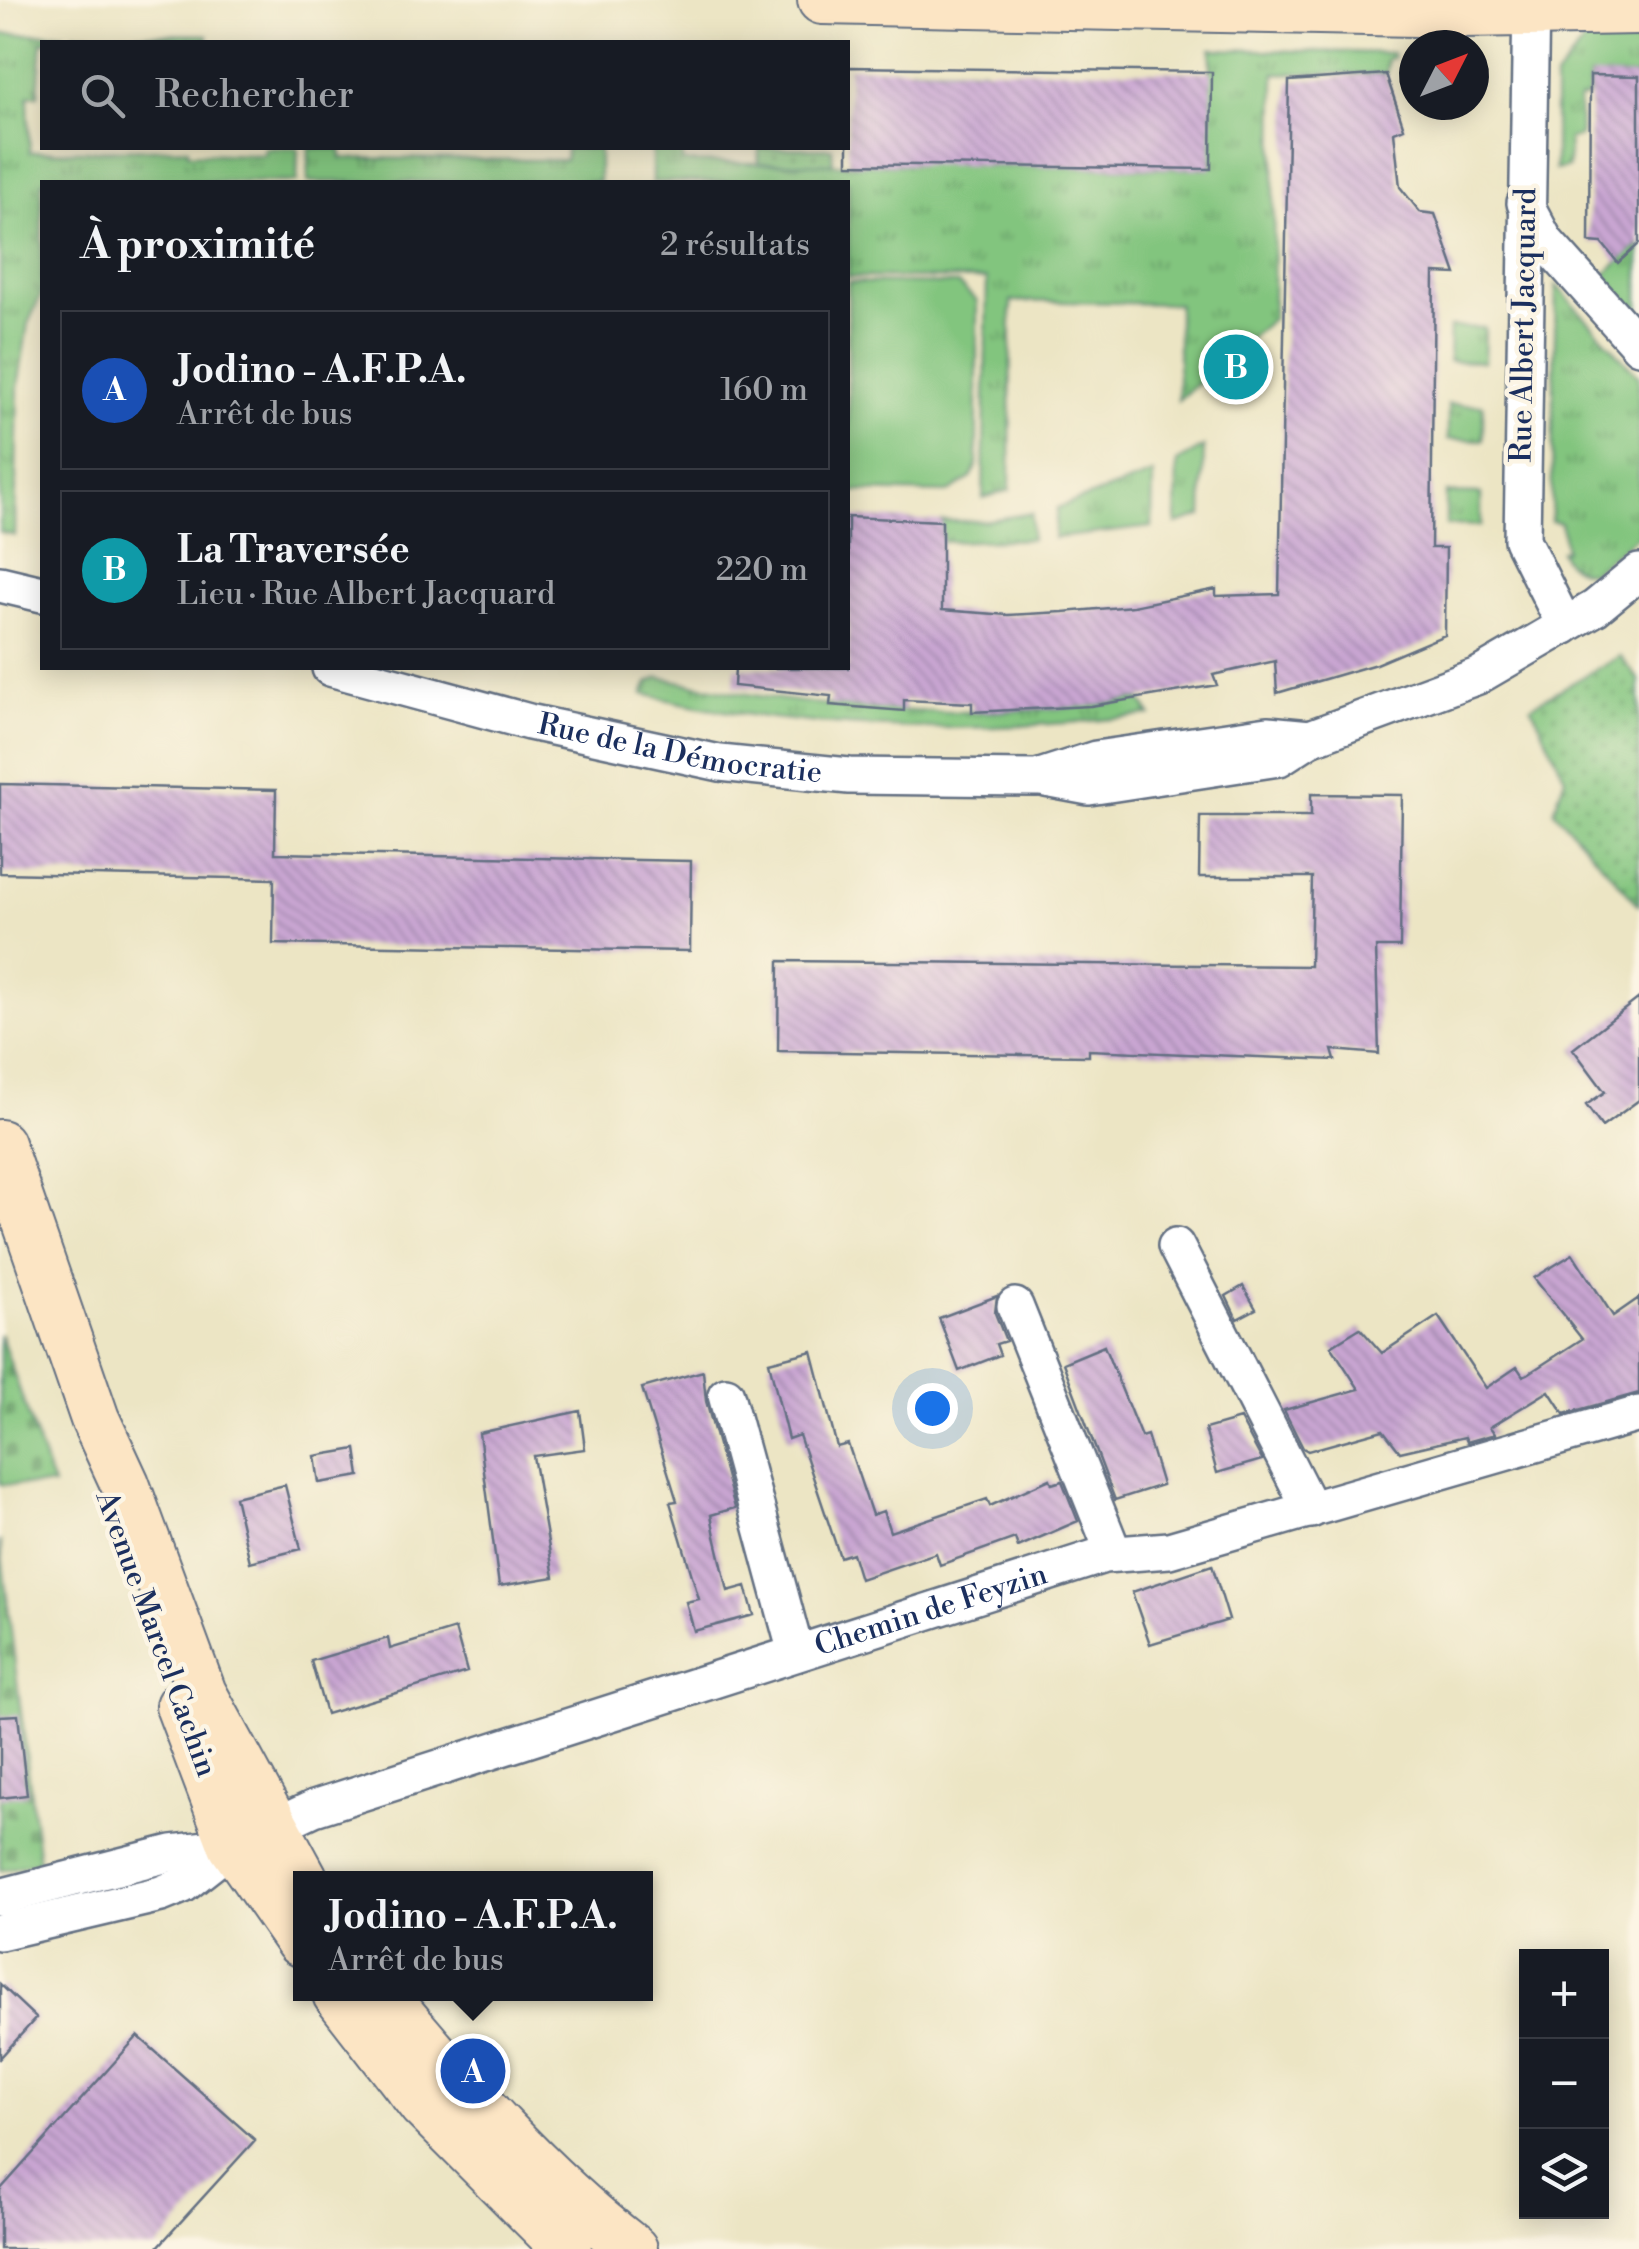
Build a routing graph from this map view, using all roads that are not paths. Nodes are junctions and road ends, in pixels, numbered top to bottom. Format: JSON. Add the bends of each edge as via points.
{"nodes":[{"id":1,"x":822,"y":0,"type":"edge"},
{"id":2,"x":1531,"y":7,"type":"edge"},
{"id":3,"x":1639,"y":10,"type":"edge"},
{"id":4,"x":1524,"y":201,"type":"junction"},
{"id":5,"x":1639,"y":346,"type":"edge"},
{"id":6,"x":1639,"y":572,"type":"edge"},
{"id":7,"x":0,"y":584,"type":"edge"},
{"id":8,"x":40,"y":594,"type":"edge"},
{"id":9,"x":1564,"y":626,"type":"junction"},
{"id":10,"x":337,"y":670,"type":"edge"},
{"id":11,"x":0,"y":1144,"type":"edge"},
{"id":12,"x":1176,"y":1246,"type":"dead end"},
{"id":13,"x":1015,"y":1306,"type":"dead end"},
{"id":14,"x":726,"y":1394,"type":"dead end"},
{"id":15,"x":1639,"y":1414,"type":"edge"},
{"id":16,"x":1310,"y":1510,"type":"junction"},
{"id":17,"x":1114,"y":1554,"type":"junction"},
{"id":18,"x":796,"y":1654,"type":"junction"},
{"id":19,"x":252,"y":1836,"type":"junction"},
{"id":20,"x":294,"y":1871,"type":"edge"},
{"id":21,"x":0,"y":1897,"type":"edge"},
{"id":22,"x":293,"y":1927,"type":"edge"},
{"id":23,"x":0,"y":1932,"type":"edge"},
{"id":24,"x":342,"y":2001,"type":"edge"},
{"id":25,"x":389,"y":2001,"type":"edge"},
{"id":26,"x":567,"y":2249,"type":"edge"},
{"id":27,"x":633,"y":2249,"type":"edge"}],
"edges":[{"from":1,"to":2,"type":"street"},
{"from":2,"to":3,"type":"street"},
{"from":2,"to":4,"type":"street","name":"Rue Albert Jacquard"},
{"from":4,"to":5,"type":"street","via":[[1545,241]]},
{"from":4,"to":9,"type":"street","name":"Rue Albert Jacquard","via":[[1522,540]]},
{"from":6,"to":9,"type":"street","name":"Rue de la Démocratie"},
{"from":7,"to":8,"type":"street"},
{"from":9,"to":10,"type":"street","name":"Rue de la Démocratie","via":[[1478,676],[1310,738],[1268,734],[1096,759],[1036,778],[849,776],[720,763],[530,722]]},
{"from":11,"to":19,"type":"street","name":"Avenue Marcel Cachin","via":[[95,1419],[101,1498]]},
{"from":12,"to":16,"type":"street"},
{"from":13,"to":17,"type":"street"},
{"from":14,"to":18,"type":"street"},
{"from":15,"to":16,"type":"street","name":"Chemin de Feyzin"},
{"from":16,"to":17,"type":"street","name":"Chemin de Feyzin","via":[[1169,1550]]},
{"from":17,"to":18,"type":"street","name":"Chemin de Feyzin"},
{"from":18,"to":19,"type":"street","name":"Chemin de Feyzin","via":[[314,1808]]},
{"from":19,"to":20,"type":"street"},
{"from":19,"to":21,"type":"street","name":"Chemin de Feyzin"},
{"from":19,"to":22,"type":"street"},
{"from":19,"to":23,"type":"street","name":"Chemin de Feyzin","via":[[161,1894]]},
{"from":24,"to":26,"type":"street","via":[[424,2105]]},
{"from":25,"to":27,"type":"street","via":[[500,2130]]}]}
